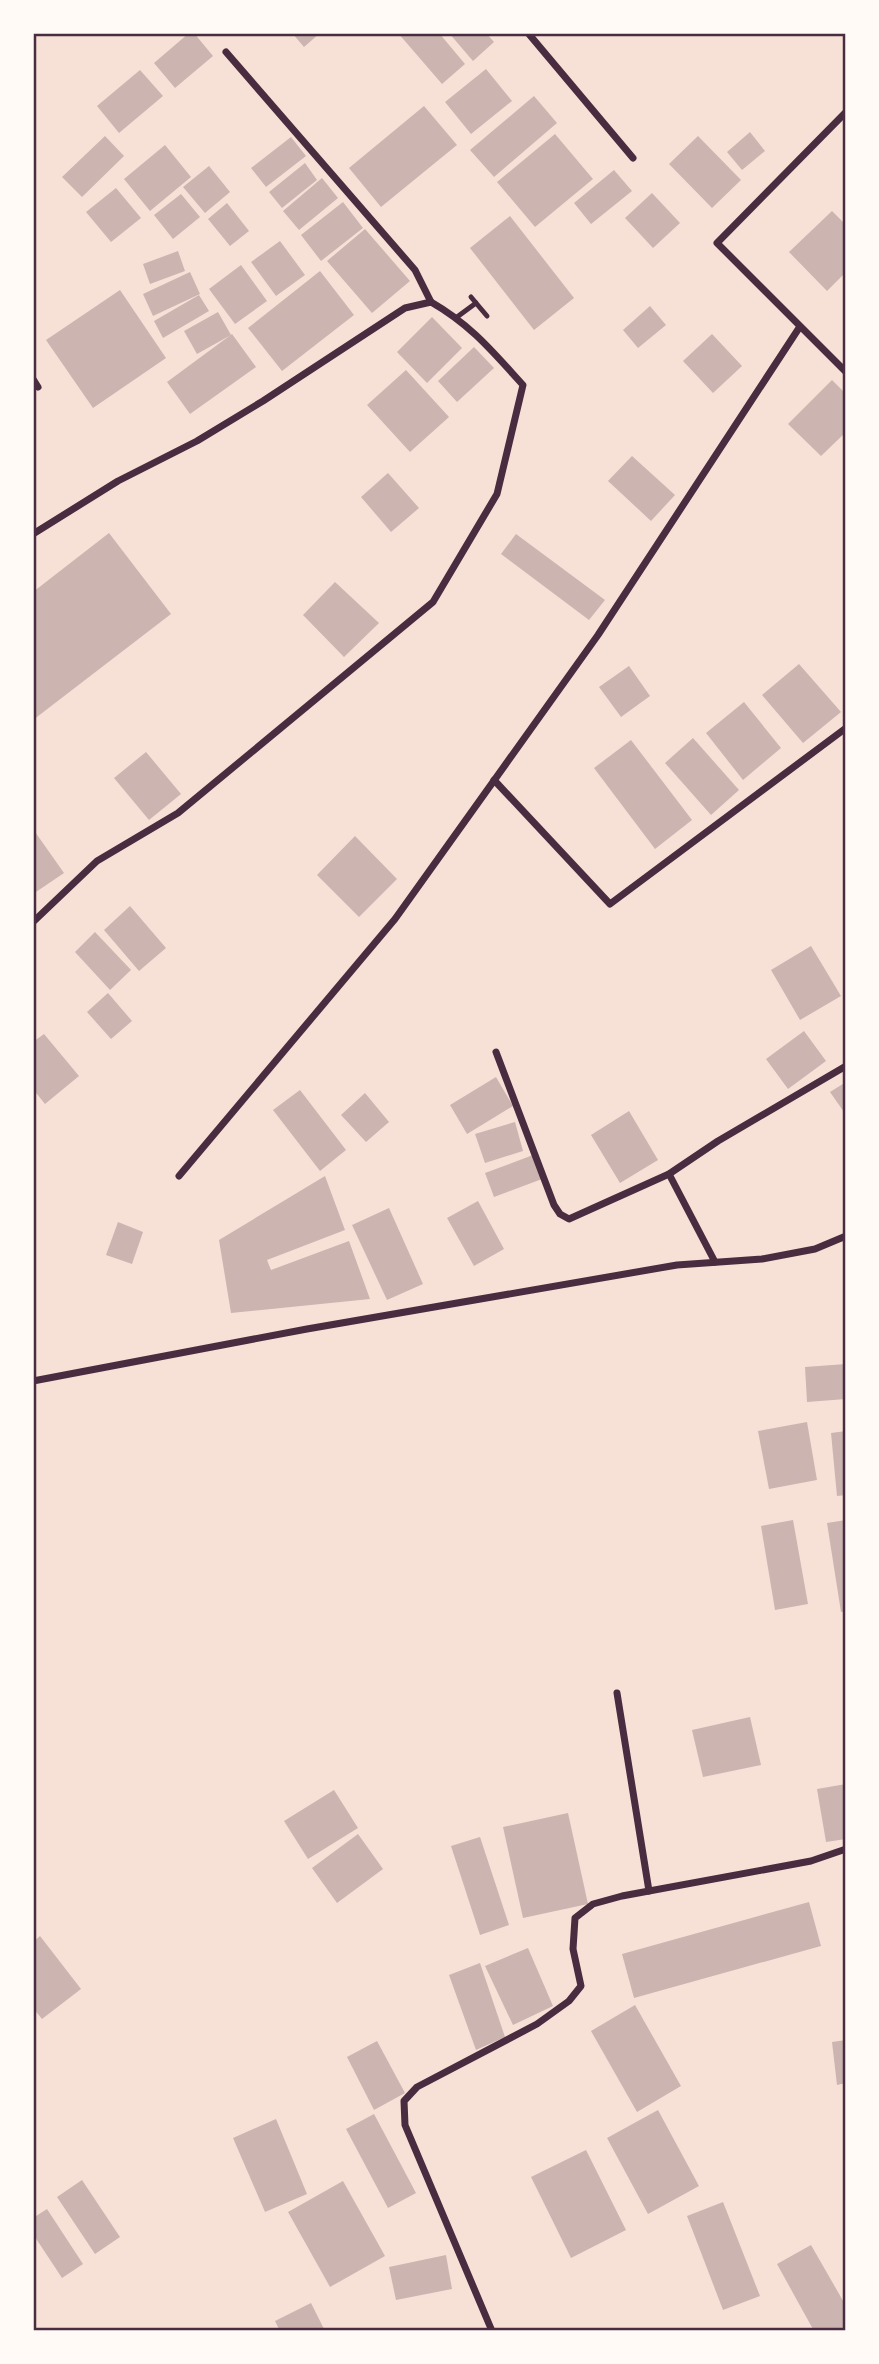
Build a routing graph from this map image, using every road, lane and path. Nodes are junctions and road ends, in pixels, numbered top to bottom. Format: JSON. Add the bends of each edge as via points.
{"nodes":[{"id":1,"x":528,"y":33,"type":"edge"},
{"id":2,"x":226,"y":52,"type":"dead end"},
{"id":3,"x":846,"y":112,"type":"edge"},
{"id":4,"x":632,"y":158,"type":"dead end"},
{"id":5,"x":471,"y":297,"type":"dead end"},
{"id":6,"x":431,"y":302,"type":"junction"},
{"id":7,"x":476,"y":303,"type":"junction"},
{"id":8,"x":487,"y":316,"type":"dead end"},
{"id":9,"x":457,"y":317,"type":"junction"},
{"id":10,"x":799,"y":328,"type":"junction"},
{"id":11,"x":846,"y":372,"type":"edge"},
{"id":12,"x":33,"y":379,"type":"edge"},
{"id":13,"x":38,"y":387,"type":"dead end"},
{"id":14,"x":33,"y":534,"type":"edge"},
{"id":15,"x":846,"y":728,"type":"edge"},
{"id":16,"x":494,"y":780,"type":"junction"},
{"id":17,"x":33,"y":922,"type":"edge"},
{"id":18,"x":496,"y":1052,"type":"dead end"},
{"id":19,"x":846,"y":1066,"type":"edge"},
{"id":20,"x":669,"y":1174,"type":"junction"},
{"id":21,"x":179,"y":1176,"type":"dead end"},
{"id":22,"x":846,"y":1236,"type":"edge"},
{"id":23,"x":715,"y":1262,"type":"junction"},
{"id":24,"x":33,"y":1381,"type":"edge"},
{"id":25,"x":617,"y":1693,"type":"dead end"},
{"id":26,"x":846,"y":1849,"type":"edge"},
{"id":27,"x":649,"y":1891,"type":"junction"},
{"id":28,"x":492,"y":2331,"type":"edge"}],
"edges":[{"from":1,"to":4,"type":"street"},
{"from":2,"to":6,"type":"street","via":[[415,270]]},
{"from":3,"to":10,"type":"street","via":[[717,243]]},
{"from":5,"to":7,"type":"lane"},
{"from":6,"to":9,"type":"street"},
{"from":6,"to":14,"type":"street","via":[[405,308],[263,401]]},
{"from":7,"to":8,"type":"lane"},
{"from":7,"to":9,"type":"lane"},
{"from":9,"to":17,"type":"street","via":[[523,384],[497,494],[433,602],[178,813],[97,862]]},
{"from":10,"to":11,"type":"street"},
{"from":10,"to":16,"type":"street","via":[[598,635]]},
{"from":12,"to":13,"type":"street"},
{"from":15,"to":16,"type":"street","via":[[610,904]]},
{"from":16,"to":21,"type":"street","via":[[395,919]]},
{"from":18,"to":20,"type":"street","via":[[560,1214],[569,1219]]},
{"from":19,"to":20,"type":"street"},
{"from":20,"to":23,"type":"street"},
{"from":22,"to":23,"type":"street","via":[[815,1250]]},
{"from":23,"to":24,"type":"street","via":[[293,1331]]},
{"from":25,"to":27,"type":"street"},
{"from":26,"to":27,"type":"street","via":[[811,1861]]},
{"from":27,"to":28,"type":"street","via":[[593,1905],[575,1918],[573,1949],[581,1986],[569,2001],[537,2024],[417,2087],[404,2101],[405,2124]]}]}
